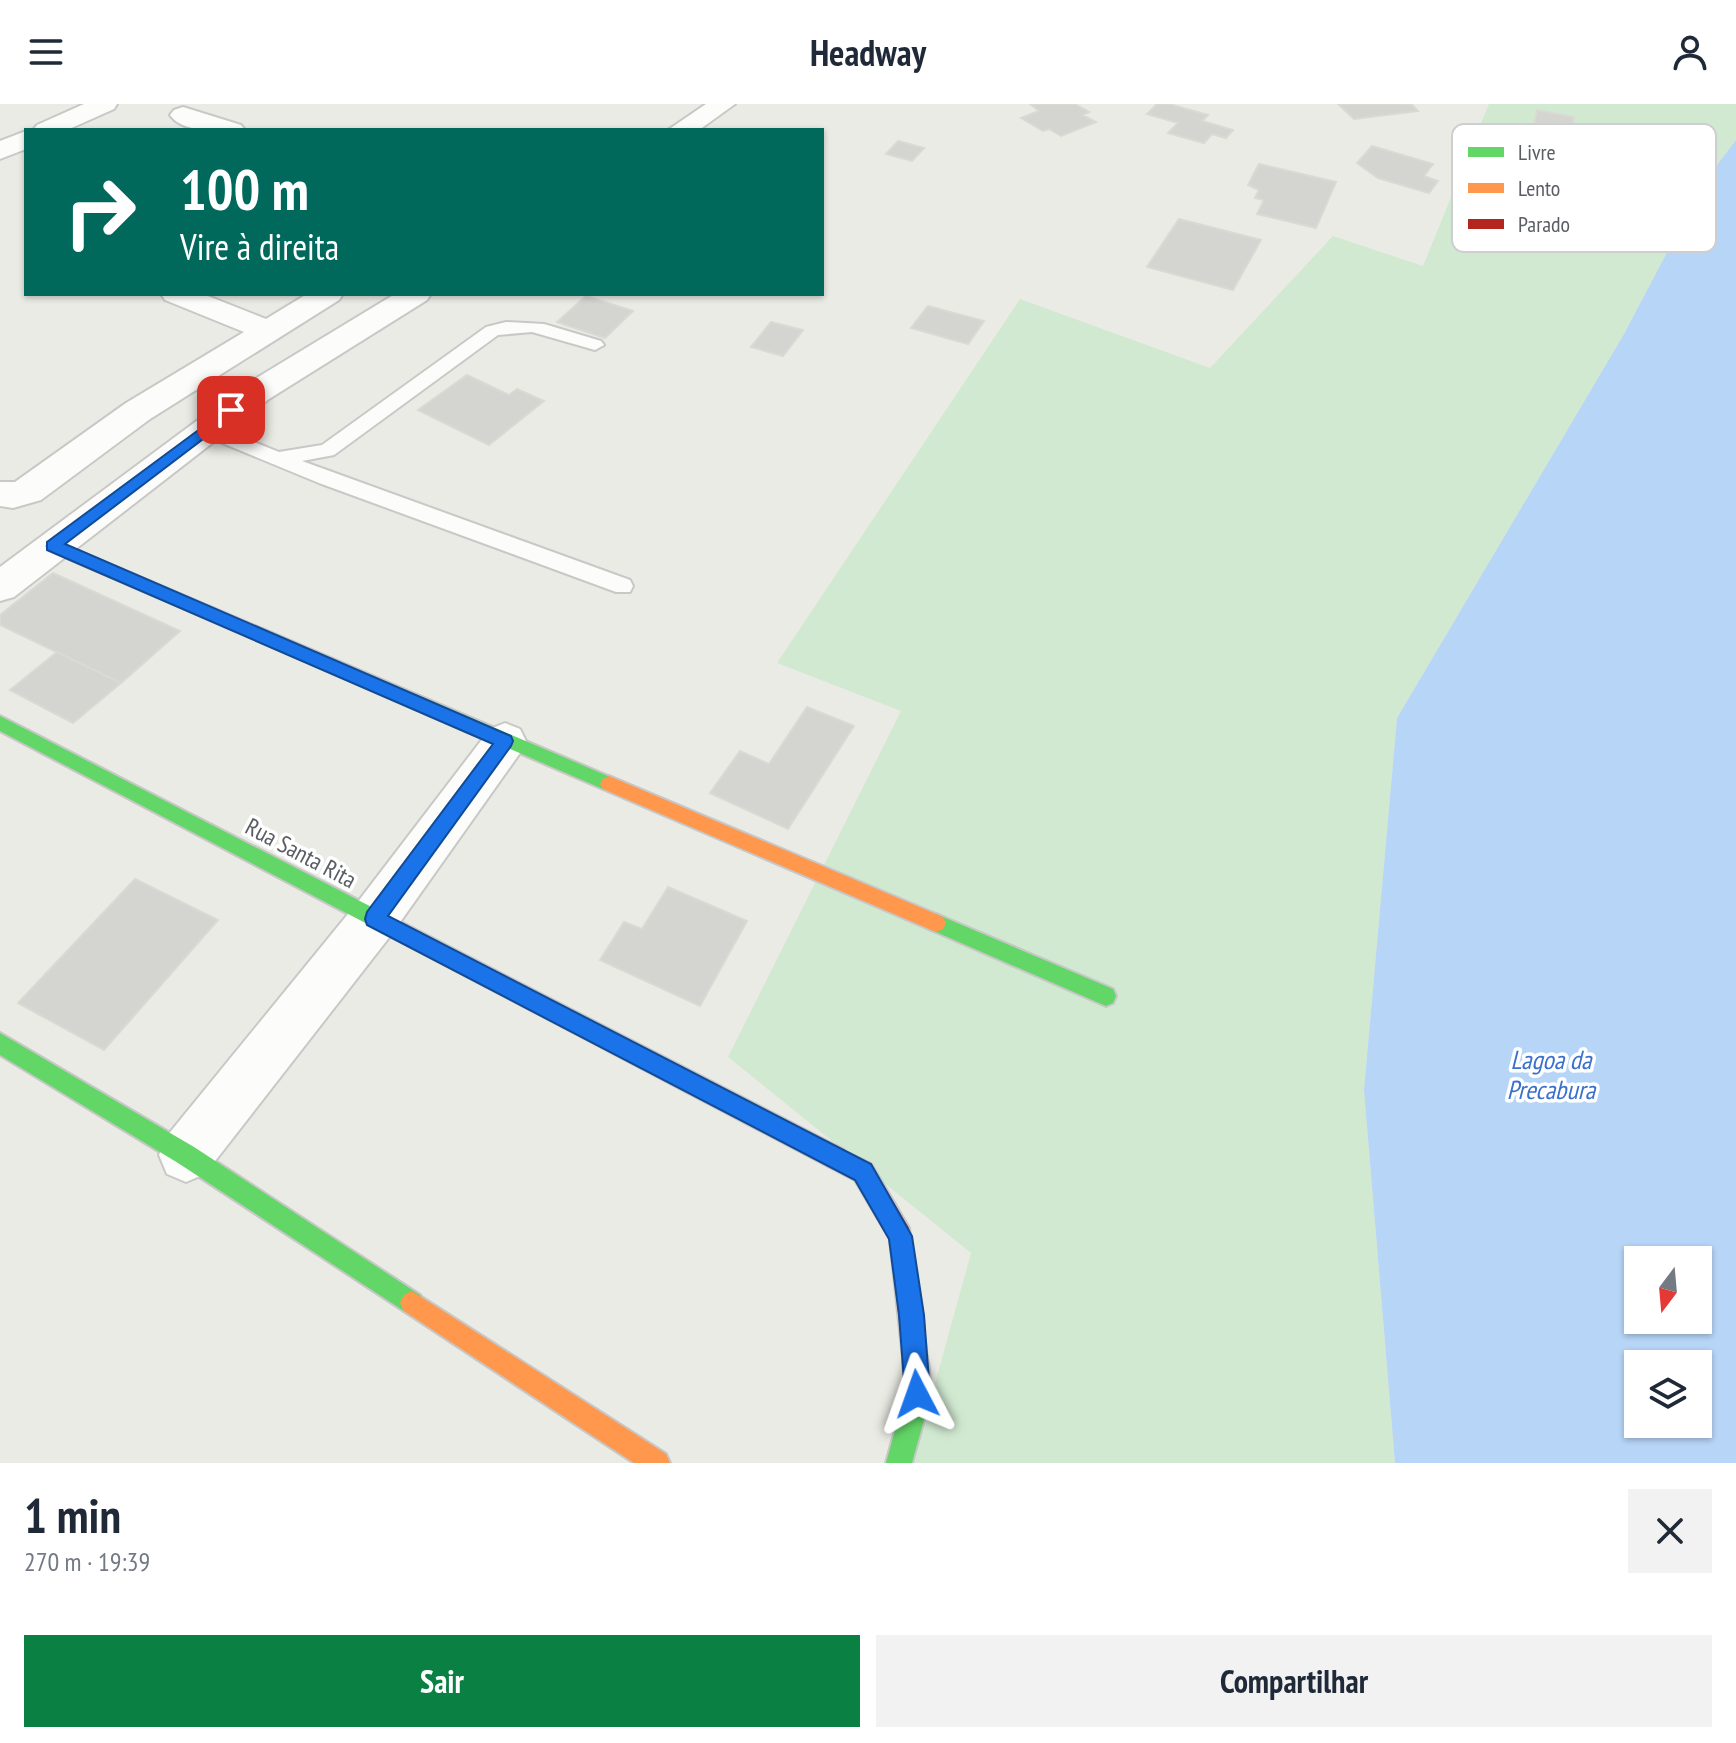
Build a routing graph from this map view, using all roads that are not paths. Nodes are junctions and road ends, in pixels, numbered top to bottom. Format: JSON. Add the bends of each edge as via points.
{"nodes":[{"id":1,"x":105,"y":104,"type":"edge"},
{"id":2,"x":723,"y":104,"type":"edge"},
{"id":3,"x":183,"y":115,"type":"dead end"},
{"id":4,"x":51,"y":128,"type":"edge"},
{"id":5,"x":225,"y":128,"type":"edge"},
{"id":6,"x":684,"y":128,"type":"edge"},
{"id":7,"x":24,"y":140,"type":"edge"},
{"id":8,"x":0,"y":151,"type":"edge"},
{"id":9,"x":181,"y":296,"type":"edge"},
{"id":10,"x":325,"y":296,"type":"edge"},
{"id":11,"x":413,"y":296,"type":"edge"},
{"id":12,"x":267,"y":330,"type":"junction"},
{"id":13,"x":595,"y":345,"type":"dead end"},
{"id":14,"x":205,"y":429,"type":"junction"},
{"id":15,"x":278,"y":459,"type":"junction"},
{"id":16,"x":0,"y":494,"type":"edge"},
{"id":17,"x":53,"y":546,"type":"junction"},
{"id":18,"x":623,"y":586,"type":"dead end"},
{"id":19,"x":0,"y":587,"type":"edge"},
{"id":20,"x":0,"y":723,"type":"edge"},
{"id":21,"x":505,"y":741,"type":"junction"},
{"id":22,"x":374,"y":919,"type":"junction"},
{"id":23,"x":1106,"y":996,"type":"dead end"},
{"id":24,"x":0,"y":1043,"type":"edge"},
{"id":25,"x":186,"y":1155,"type":"junction"},
{"id":26,"x":657,"y":1463,"type":"edge"},
{"id":27,"x":899,"y":1463,"type":"edge"}],
"edges":[{"from":1,"to":4,"type":"street"},
{"from":2,"to":6,"type":"street"},
{"from":3,"to":5,"type":"street"},
{"from":7,"to":8,"type":"street"},
{"from":9,"to":12,"type":"street"},
{"from":10,"to":12,"type":"street"},
{"from":11,"to":14,"type":"street"},
{"from":12,"to":16,"type":"street","via":[[138,411],[28,491]]},
{"from":13,"to":15,"type":"lane","via":[[511,324],[492,331],[327,451]]},
{"from":14,"to":15,"type":"lane"},
{"from":14,"to":17,"type":"street"},
{"from":15,"to":18,"type":"lane"},
{"from":17,"to":19,"type":"street"},
{"from":17,"to":21,"type":"street"},
{"from":20,"to":22,"type":"street","name":"Rua Santa Rita"},
{"from":21,"to":22,"type":"street"},
{"from":21,"to":23,"type":"street"},
{"from":22,"to":25,"type":"street"},
{"from":22,"to":27,"type":"street","name":"Rua Santa Rita","via":[[863,1172],[901,1236],[912,1315],[917,1394]]},
{"from":24,"to":25,"type":"street"},
{"from":25,"to":26,"type":"street"}]}
